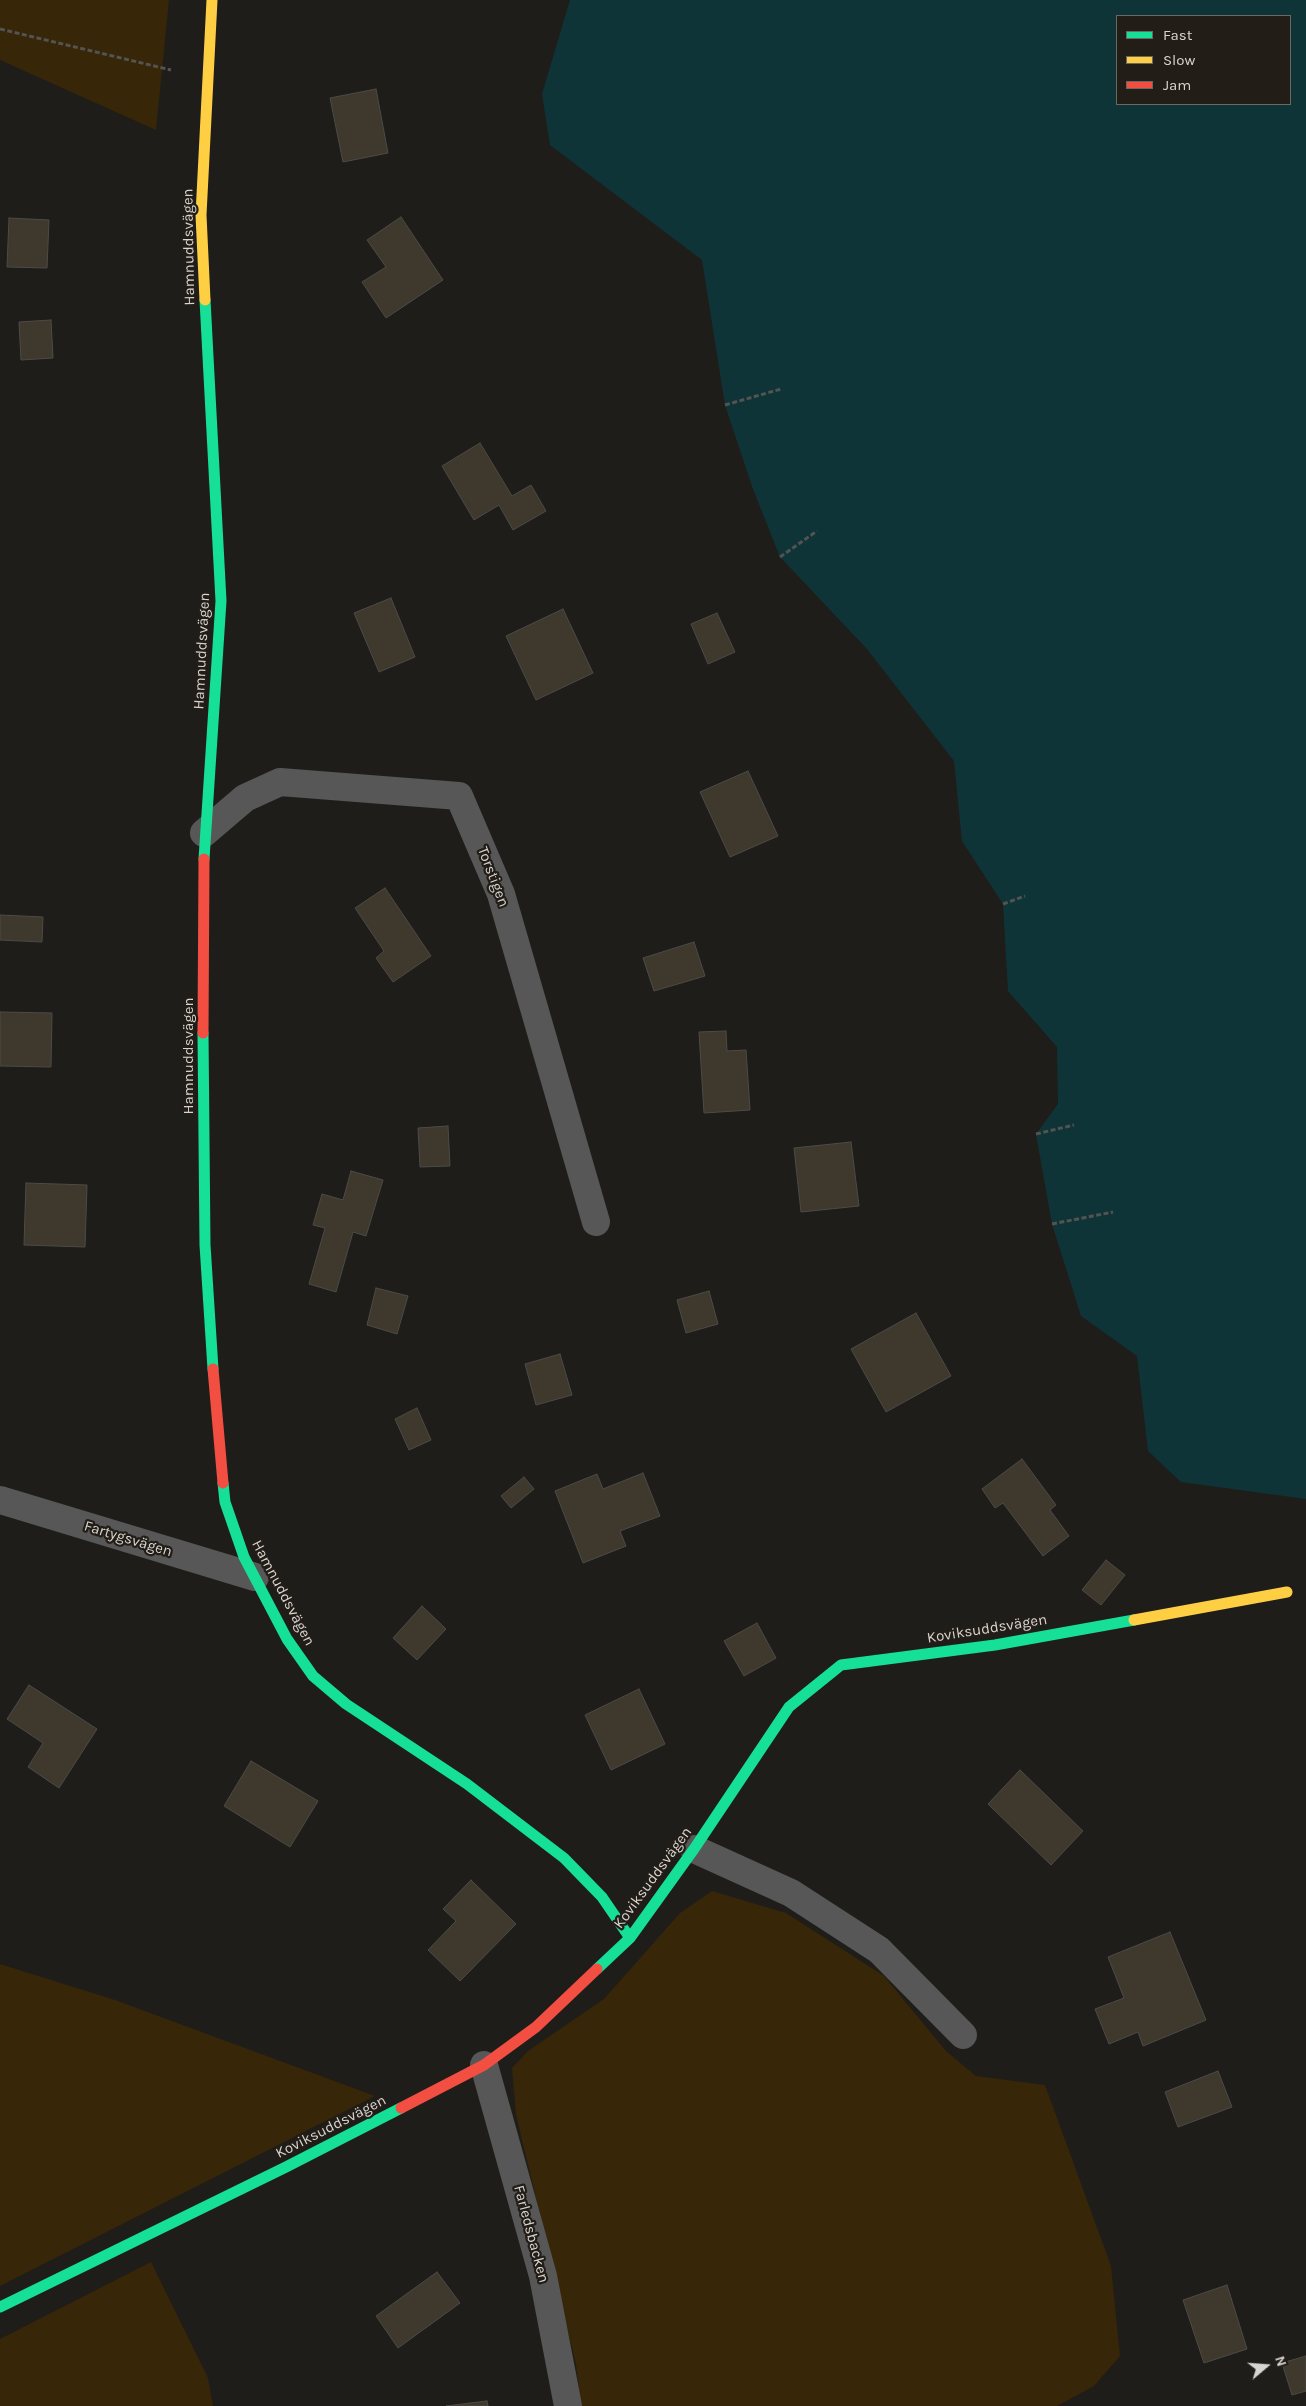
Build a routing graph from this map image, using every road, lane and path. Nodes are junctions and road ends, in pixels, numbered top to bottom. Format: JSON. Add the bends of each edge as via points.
{"nodes":[{"id":1,"x":212,"y":0,"type":"edge"},
{"id":2,"x":0,"y":29,"type":"edge"},
{"id":3,"x":177,"y":72,"type":"dead end"},
{"id":4,"x":782,"y":389,"type":"dead end"},
{"id":5,"x":726,"y":405,"type":"dead end"},
{"id":6,"x":817,"y":531,"type":"dead end"},
{"id":7,"x":780,"y":557,"type":"dead end"},
{"id":8,"x":204,"y":833,"type":"junction"},
{"id":9,"x":1026,"y":896,"type":"dead end"},
{"id":10,"x":1002,"y":904,"type":"dead end"},
{"id":11,"x":1074,"y":1125,"type":"dead end"},
{"id":12,"x":1036,"y":1134,"type":"dead end"},
{"id":13,"x":1113,"y":1212,"type":"dead end"},
{"id":14,"x":596,"y":1222,"type":"dead end"},
{"id":15,"x":1052,"y":1224,"type":"dead end"},
{"id":16,"x":0,"y":1500,"type":"edge"},
{"id":17,"x":255,"y":1578,"type":"junction"},
{"id":18,"x":1287,"y":1592,"type":"dead end"},
{"id":19,"x":694,"y":1849,"type":"junction"},
{"id":20,"x":630,"y":1938,"type":"junction"},
{"id":21,"x":963,"y":2035,"type":"dead end"},
{"id":22,"x":484,"y":2064,"type":"junction"},
{"id":23,"x":0,"y":2307,"type":"edge"},
{"id":24,"x":568,"y":2406,"type":"edge"}],
"edges":[{"from":1,"to":8,"type":"street","name":"Hamnuddsvägen","via":[[201,216],[220,601]]},
{"from":2,"to":3,"type":"path"},
{"from":4,"to":5,"type":"path"},
{"from":6,"to":7,"type":"path"},
{"from":8,"to":14,"type":"street","name":"Torstigen","via":[[244,798],[280,782],[459,796],[501,894]]},
{"from":8,"to":17,"type":"street","name":"Hamnuddsvägen","via":[[205,1245],[216,1416],[225,1502],[244,1558]]},
{"from":9,"to":10,"type":"path"},
{"from":11,"to":12,"type":"path"},
{"from":13,"to":15,"type":"path"},
{"from":16,"to":17,"type":"street","name":"Fartygsvägen"},
{"from":17,"to":20,"type":"street","name":"Hamnuddsvägen","via":[[287,1639],[313,1676],[346,1704],[466,1784],[564,1858],[602,1896]]},
{"from":18,"to":19,"type":"street","name":"Koviksuddsvägen","via":[[995,1645],[841,1665],[789,1707]]},
{"from":19,"to":20,"type":"street","name":"Koviksuddsvägen"},
{"from":19,"to":21,"type":"street","via":[[791,1893],[879,1950]]},
{"from":20,"to":22,"type":"street","name":"Koviksuddsvägen","via":[[536,2027]]},
{"from":22,"to":23,"type":"street","name":"Koviksuddsvägen","via":[[286,2167]]},
{"from":22,"to":24,"type":"street","name":"Farledsbacken","via":[[543,2276]]}]}
